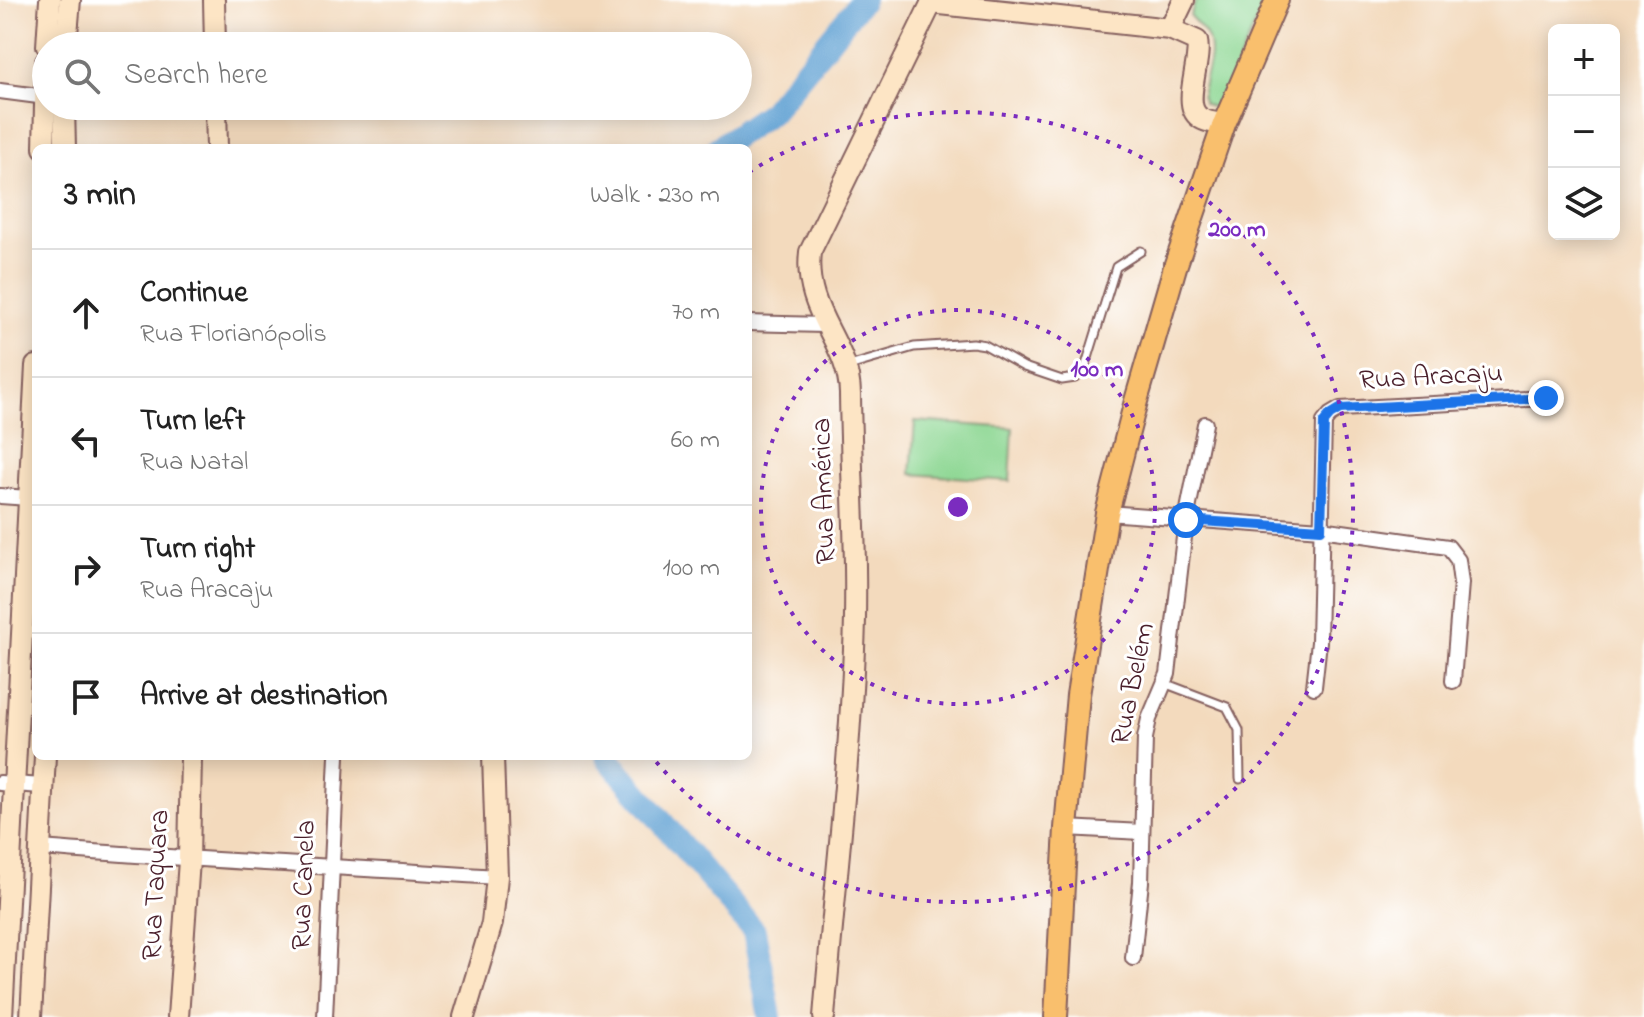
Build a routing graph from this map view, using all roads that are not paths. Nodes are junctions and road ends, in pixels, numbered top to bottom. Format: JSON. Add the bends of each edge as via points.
{"nodes":[{"id":1,"x":50,"y":0,"type":"edge"},
{"id":2,"x":70,"y":0,"type":"edge"},
{"id":3,"x":214,"y":0,"type":"edge"},
{"id":4,"x":1184,"y":0,"type":"edge"},
{"id":5,"x":1277,"y":0,"type":"edge"},
{"id":6,"x":932,"y":2,"type":"edge"},
{"id":7,"x":1170,"y":29,"type":"junction"},
{"id":8,"x":48,"y":32,"type":"edge"},
{"id":9,"x":67,"y":32,"type":"edge"},
{"id":10,"x":215,"y":32,"type":"edge"},
{"id":11,"x":0,"y":91,"type":"edge"},
{"id":12,"x":32,"y":95,"type":"edge"},
{"id":13,"x":45,"y":120,"type":"edge"},
{"id":14,"x":64,"y":120,"type":"edge"},
{"id":15,"x":216,"y":120,"type":"edge"},
{"id":16,"x":1224,"y":124,"type":"junction"},
{"id":17,"x":44,"y":144,"type":"edge"},
{"id":18,"x":65,"y":144,"type":"edge"},
{"id":19,"x":217,"y":144,"type":"edge"},
{"id":20,"x":1141,"y":251,"type":"dead end"},
{"id":21,"x":752,"y":323,"type":"edge"},
{"id":22,"x":824,"y":325,"type":"junction"},
{"id":23,"x":847,"y":367,"type":"junction"},
{"id":24,"x":1546,"y":398,"type":"dead end"},
{"id":25,"x":1205,"y":424,"type":"dead end"},
{"id":26,"x":32,"y":450,"type":"edge"},
{"id":27,"x":0,"y":496,"type":"edge"},
{"id":28,"x":29,"y":498,"type":"junction"},
{"id":29,"x":1107,"y":513,"type":"junction"},
{"id":30,"x":1186,"y":520,"type":"junction"},
{"id":31,"x":1321,"y":529,"type":"junction"},
{"id":32,"x":31,"y":570,"type":"edge"},
{"id":33,"x":29,"y":667,"type":"edge"},
{"id":34,"x":1453,"y":681,"type":"dead end"},
{"id":35,"x":1164,"y":683,"type":"junction"},
{"id":36,"x":1314,"y":687,"type":"dead end"},
{"id":37,"x":45,"y":760,"type":"edge"},
{"id":38,"x":191,"y":760,"type":"edge"},
{"id":39,"x":337,"y":760,"type":"edge"},
{"id":40,"x":493,"y":760,"type":"edge"},
{"id":41,"x":1240,"y":779,"type":"dead end"},
{"id":42,"x":7,"y":784,"type":"edge"},
{"id":43,"x":42,"y":786,"type":"junction"},
{"id":44,"x":1066,"y":828,"type":"junction"},
{"id":45,"x":1142,"y":832,"type":"junction"},
{"id":46,"x":40,"y":848,"type":"junction"},
{"id":47,"x":189,"y":860,"type":"junction"},
{"id":48,"x":330,"y":866,"type":"junction"},
{"id":49,"x":497,"y":877,"type":"junction"},
{"id":50,"x":1133,"y":958,"type":"dead end"},
{"id":51,"x":2,"y":967,"type":"edge"},
{"id":52,"x":34,"y":969,"type":"junction"},
{"id":53,"x":2,"y":1017,"type":"edge"},
{"id":54,"x":31,"y":1017,"type":"edge"},
{"id":55,"x":178,"y":1017,"type":"edge"},
{"id":56,"x":325,"y":1017,"type":"edge"},
{"id":57,"x":464,"y":1017,"type":"edge"},
{"id":58,"x":824,"y":1017,"type":"edge"},
{"id":59,"x":1056,"y":1017,"type":"edge"}],
"edges":[{"from":1,"to":8,"type":"street"},
{"from":2,"to":9,"type":"street"},
{"from":3,"to":10,"type":"street"},
{"from":4,"to":7,"type":"street"},
{"from":5,"to":16,"type":"main road"},
{"from":6,"to":7,"type":"street"},
{"from":6,"to":22,"type":"street","name":"Rua América","via":[[810,252],[809,285]]},
{"from":7,"to":16,"type":"street","via":[[1197,41],[1190,102],[1195,114]]},
{"from":11,"to":12,"type":"street"},
{"from":13,"to":17,"type":"street"},
{"from":14,"to":18,"type":"street"},
{"from":15,"to":19,"type":"street"},
{"from":16,"to":29,"type":"main road","via":[[1165,298]]},
{"from":20,"to":23,"type":"lane","via":[[1116,267],[1085,368],[1075,378],[1062,380],[1024,367],[973,343],[914,347]]},
{"from":21,"to":22,"type":"street"},
{"from":22,"to":23,"type":"street","name":"Rua América"},
{"from":23,"to":58,"type":"street","name":"Rua América","via":[[854,647]]},
{"from":24,"to":31,"type":"street","name":"Rua Aracaju","via":[[1340,409],[1324,422]]},
{"from":25,"to":30,"type":"street","name":"Rua Belém"},
{"from":26,"to":28,"type":"street"},
{"from":27,"to":28,"type":"street"},
{"from":28,"to":32,"type":"street"},
{"from":29,"to":30,"type":"street"},
{"from":29,"to":44,"type":"main road","via":[[1078,695]]},
{"from":30,"to":31,"type":"street"},
{"from":30,"to":35,"type":"street","name":"Rua Belém"},
{"from":31,"to":34,"type":"street","via":[[1448,547],[1458,560],[1461,583]]},
{"from":31,"to":36,"type":"street"},
{"from":32,"to":33,"type":"street"},
{"from":33,"to":42,"type":"street"},
{"from":35,"to":41,"type":"lane","via":[[1227,707],[1239,730]]},
{"from":35,"to":45,"type":"street","name":"Rua Belém","via":[[1145,738]]},
{"from":37,"to":43,"type":"street"},
{"from":38,"to":47,"type":"street","name":"Rua Taquara"},
{"from":39,"to":48,"type":"street","name":"Rua Canela"},
{"from":40,"to":49,"type":"street"},
{"from":42,"to":43,"type":"street"},
{"from":42,"to":51,"type":"street"},
{"from":43,"to":46,"type":"street"},
{"from":44,"to":45,"type":"street"},
{"from":44,"to":59,"type":"main road"},
{"from":45,"to":50,"type":"street","name":"Rua Belém"},
{"from":46,"to":47,"type":"street"},
{"from":46,"to":52,"type":"street"},
{"from":47,"to":48,"type":"street"},
{"from":47,"to":55,"type":"street","name":"Rua Taquara"},
{"from":48,"to":49,"type":"street"},
{"from":48,"to":56,"type":"street","name":"Rua Canela"},
{"from":49,"to":57,"type":"street","via":[[492,923]]},
{"from":51,"to":52,"type":"street"},
{"from":51,"to":53,"type":"street"},
{"from":52,"to":54,"type":"street"}]}
